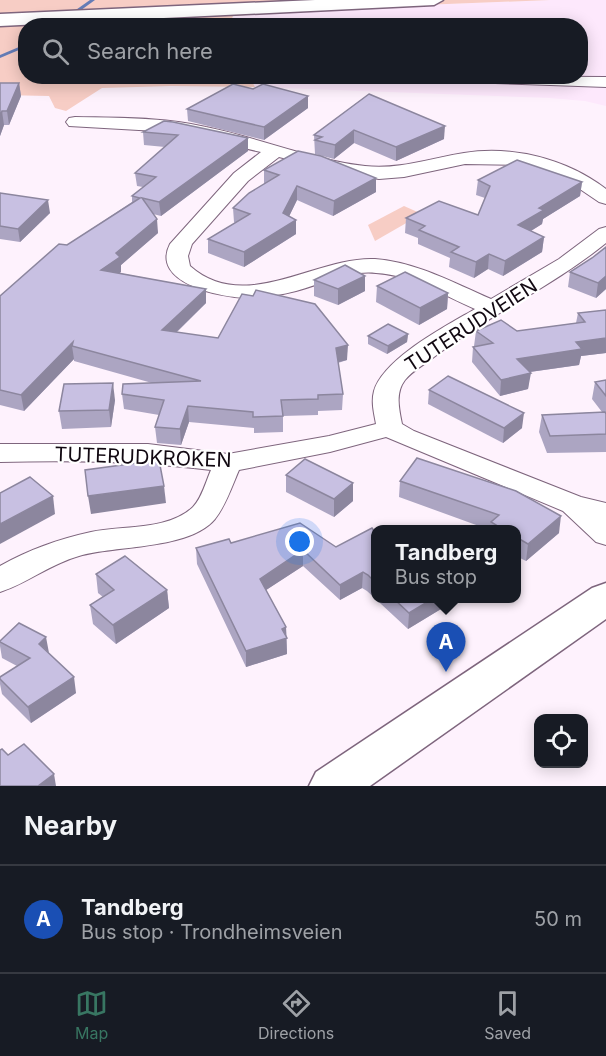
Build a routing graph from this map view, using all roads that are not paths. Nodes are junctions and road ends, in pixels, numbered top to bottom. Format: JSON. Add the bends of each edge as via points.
{"nodes":[{"id":1,"x":219,"y":0,"type":"edge"},
{"id":2,"x":434,"y":0,"type":"edge"},
{"id":3,"x":200,"y":5,"type":"edge"},
{"id":4,"x":0,"y":11,"type":"edge"},
{"id":5,"x":27,"y":18,"type":"edge"},
{"id":6,"x":18,"y":19,"type":"edge"},
{"id":7,"x":0,"y":20,"type":"edge"},
{"id":8,"x":75,"y":122,"type":"dead end"},
{"id":9,"x":274,"y":152,"type":"junction"},
{"id":10,"x":606,"y":198,"type":"edge"},
{"id":11,"x":606,"y":233,"type":"edge"},
{"id":12,"x":492,"y":308,"type":"junction"},
{"id":13,"x":390,"y":428,"type":"junction"},
{"id":14,"x":0,"y":453,"type":"edge"},
{"id":15,"x":228,"y":463,"type":"junction"},
{"id":16,"x":572,"y":504,"type":"junction"},
{"id":17,"x":606,"y":513,"type":"edge"},
{"id":18,"x":606,"y":535,"type":"edge"},
{"id":19,"x":0,"y":581,"type":"edge"},
{"id":20,"x":606,"y":598,"type":"edge"},
{"id":21,"x":333,"y":786,"type":"edge"}],
"edges":[{"from":1,"to":3,"type":"main road"},
{"from":2,"to":3,"type":"main road"},
{"from":3,"to":4,"type":"main road"},
{"from":3,"to":5,"type":"main road"},
{"from":6,"to":7,"type":"main road"},
{"from":8,"to":9,"type":"street","via":[[182,128],[224,135]]},
{"from":9,"to":10,"type":"street","via":[[382,173],[479,157],[517,159],[568,174]]},
{"from":9,"to":12,"type":"street","via":[[249,170],[185,237],[177,251],[178,262],[189,276],[235,291],[254,291],[296,285],[345,267],[380,266],[426,280]]},
{"from":11,"to":12,"type":"street","name":"TUTERUDVEIEN","via":[[567,264]]},
{"from":12,"to":13,"type":"street","name":"TUTERUDVEIEN","via":[[447,335],[395,375],[387,390]]},
{"from":13,"to":15,"type":"street","name":"TUTERUDKROKEN"},
{"from":13,"to":16,"type":"street"},
{"from":14,"to":15,"type":"street","name":"TUTERUDKROKEN","via":[[148,453]]},
{"from":15,"to":19,"type":"street","via":[[210,504],[201,516],[186,524],[56,552]]},
{"from":16,"to":17,"type":"street"},
{"from":16,"to":18,"type":"street"},
{"from":20,"to":21,"type":"main road"}]}
